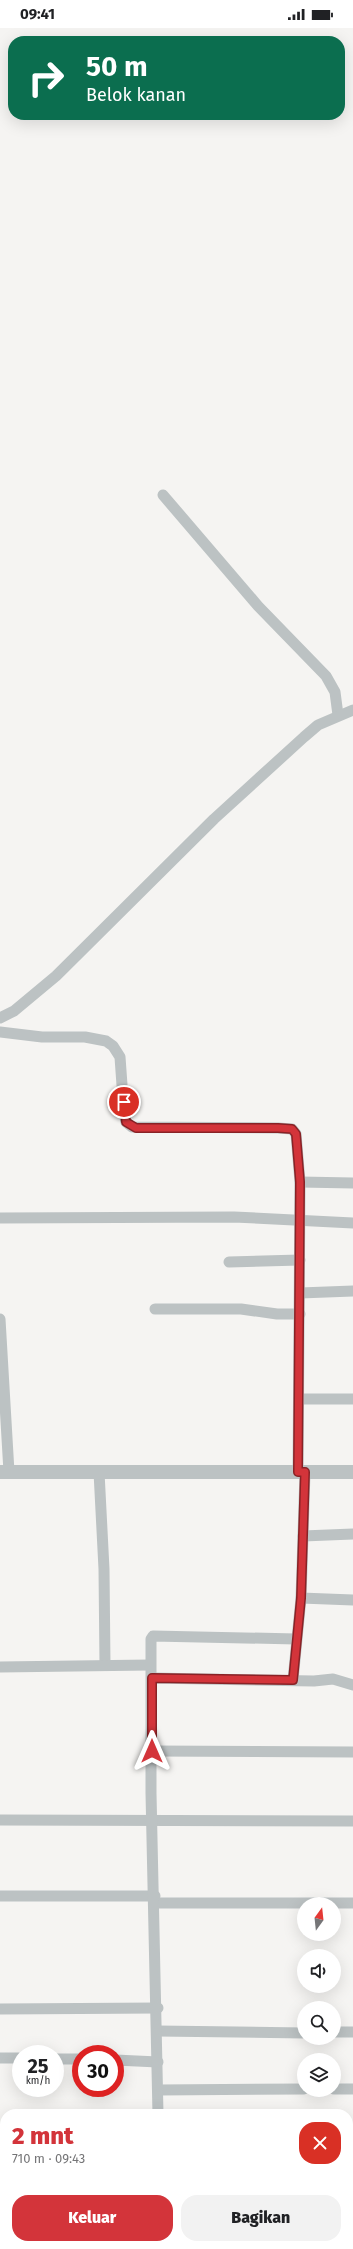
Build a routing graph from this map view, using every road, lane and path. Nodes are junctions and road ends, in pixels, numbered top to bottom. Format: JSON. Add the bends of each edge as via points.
{"nodes":[{"id":1,"x":162,"y":495,"type":"dead end"},
{"id":2,"x":353,"y":710,"type":"edge"},
{"id":3,"x":338,"y":715,"type":"junction"},
{"id":4,"x":0,"y":1018,"type":"edge"},
{"id":5,"x":0,"y":1032,"type":"edge"},
{"id":6,"x":300,"y":1182,"type":"junction"},
{"id":7,"x":353,"y":1183,"type":"edge"},
{"id":8,"x":0,"y":1218,"type":"edge"},
{"id":9,"x":299,"y":1221,"type":"junction"},
{"id":10,"x":353,"y":1223,"type":"edge"},
{"id":11,"x":300,"y":1260,"type":"junction"},
{"id":12,"x":229,"y":1262,"type":"dead end"},
{"id":13,"x":353,"y":1292,"type":"edge"},
{"id":14,"x":300,"y":1293,"type":"junction"},
{"id":15,"x":155,"y":1309,"type":"dead end"},
{"id":16,"x":300,"y":1314,"type":"junction"},
{"id":17,"x":0,"y":1319,"type":"edge"},
{"id":18,"x":299,"y":1399,"type":"junction"},
{"id":19,"x":353,"y":1399,"type":"edge"},
{"id":20,"x":4,"y":1472,"type":"edge"},
{"id":21,"x":99,"y":1472,"type":"junction"},
{"id":22,"x":302,"y":1472,"type":"junction"},
{"id":23,"x":353,"y":1472,"type":"edge"},
{"id":24,"x":353,"y":1534,"type":"edge"},
{"id":25,"x":303,"y":1536,"type":"junction"},
{"id":26,"x":301,"y":1598,"type":"junction"},
{"id":27,"x":353,"y":1600,"type":"edge"},
{"id":28,"x":296,"y":1639,"type":"junction"},
{"id":29,"x":105,"y":1665,"type":"junction"},
{"id":30,"x":144,"y":1665,"type":"junction"},
{"id":31,"x":0,"y":1667,"type":"edge"},
{"id":32,"x":152,"y":1678,"type":"junction"},
{"id":33,"x":293,"y":1680,"type":"junction"},
{"id":34,"x":353,"y":1686,"type":"edge"},
{"id":35,"x":152,"y":1751,"type":"junction"},
{"id":36,"x":353,"y":1752,"type":"edge"},
{"id":37,"x":0,"y":1820,"type":"edge"},
{"id":38,"x":152,"y":1821,"type":"junction"},
{"id":39,"x":353,"y":1821,"type":"edge"},
{"id":40,"x":0,"y":1896,"type":"edge"},
{"id":41,"x":149,"y":1898,"type":"junction"},
{"id":42,"x":353,"y":1903,"type":"edge"},
{"id":43,"x":158,"y":2008,"type":"junction"},
{"id":44,"x":0,"y":2009,"type":"edge"},
{"id":45,"x":158,"y":2031,"type":"junction"},
{"id":46,"x":297,"y":2032,"type":"edge"},
{"id":47,"x":341,"y":2032,"type":"edge"},
{"id":48,"x":353,"y":2032,"type":"edge"},
{"id":49,"x":0,"y":2058,"type":"edge"},
{"id":50,"x":12,"y":2058,"type":"edge"},
{"id":51,"x":124,"y":2060,"type":"edge"},
{"id":52,"x":151,"y":2062,"type":"junction"},
{"id":53,"x":297,"y":2089,"type":"edge"},
{"id":54,"x":341,"y":2089,"type":"edge"},
{"id":55,"x":353,"y":2089,"type":"edge"},
{"id":56,"x":158,"y":2090,"type":"junction"},
{"id":57,"x":158,"y":2109,"type":"edge"}],
"edges":[{"from":1,"to":3,"type":"street","via":[[258,606],[326,676],[335,692]]},
{"from":2,"to":3,"type":"street"},
{"from":3,"to":4,"type":"street","via":[[318,725],[304,736],[214,819],[56,976],[14,1011]]},
{"from":5,"to":6,"type":"street","via":[[42,1037],[98,1038],[113,1046],[120,1057],[126,1122],[132,1127],[292,1129],[296,1134]]},
{"from":6,"to":7,"type":"street"},
{"from":6,"to":9,"type":"street"},
{"from":8,"to":9,"type":"street","via":[[226,1217]]},
{"from":9,"to":10,"type":"street"},
{"from":9,"to":11,"type":"street"},
{"from":11,"to":12,"type":"street"},
{"from":11,"to":14,"type":"street"},
{"from":13,"to":14,"type":"street"},
{"from":14,"to":16,"type":"street"},
{"from":15,"to":16,"type":"street","via":[[241,1309]]},
{"from":16,"to":18,"type":"street"},
{"from":17,"to":20,"type":"street"},
{"from":18,"to":19,"type":"street"},
{"from":18,"to":22,"type":"street"},
{"from":20,"to":21,"type":"street"},
{"from":21,"to":22,"type":"street"},
{"from":21,"to":29,"type":"street"},
{"from":22,"to":23,"type":"street"},
{"from":22,"to":25,"type":"street"},
{"from":24,"to":25,"type":"street"},
{"from":25,"to":26,"type":"street"},
{"from":26,"to":27,"type":"street"},
{"from":26,"to":28,"type":"street"},
{"from":28,"to":30,"type":"street","via":[[153,1636]]},
{"from":28,"to":33,"type":"street"},
{"from":29,"to":30,"type":"street"},
{"from":29,"to":31,"type":"street"},
{"from":30,"to":32,"type":"street"},
{"from":32,"to":33,"type":"street"},
{"from":32,"to":35,"type":"street"},
{"from":33,"to":34,"type":"street","via":[[333,1679]]},
{"from":35,"to":36,"type":"street"},
{"from":35,"to":38,"type":"street"},
{"from":37,"to":38,"type":"street"},
{"from":38,"to":39,"type":"street"},
{"from":38,"to":41,"type":"street"},
{"from":40,"to":41,"type":"street"},
{"from":41,"to":42,"type":"street"},
{"from":41,"to":43,"type":"street"},
{"from":43,"to":44,"type":"street"},
{"from":43,"to":45,"type":"street"},
{"from":45,"to":46,"type":"street"},
{"from":45,"to":52,"type":"street"},
{"from":47,"to":48,"type":"street"},
{"from":49,"to":50,"type":"street"},
{"from":51,"to":52,"type":"street"},
{"from":52,"to":56,"type":"street"},
{"from":53,"to":56,"type":"street"},
{"from":54,"to":55,"type":"street"},
{"from":56,"to":57,"type":"street"}]}
